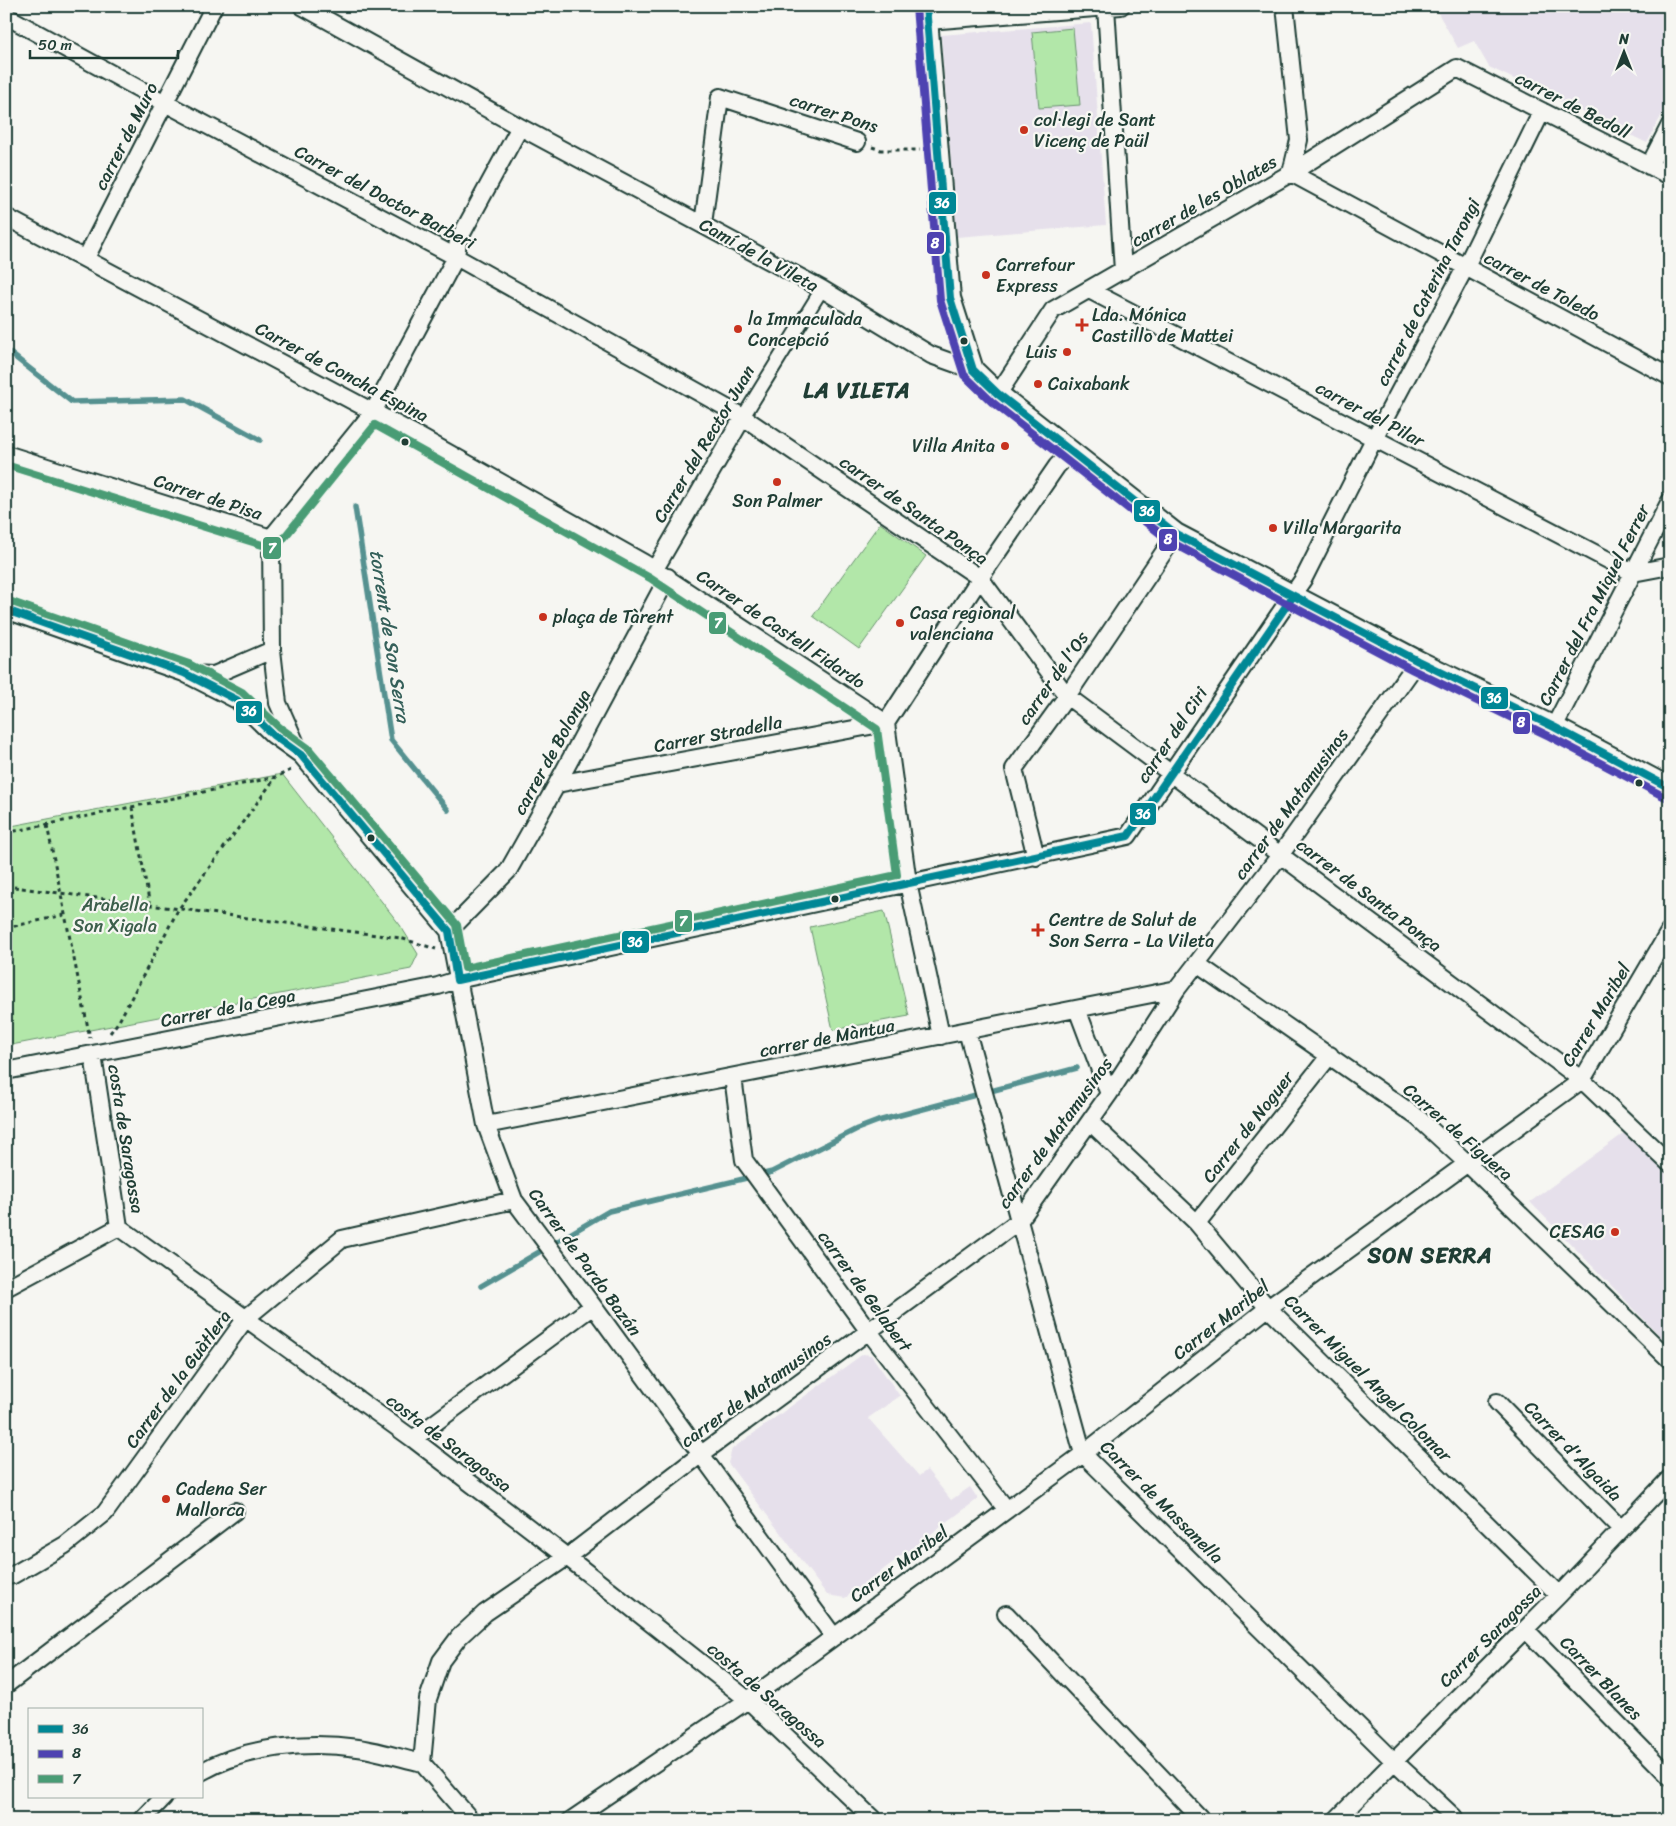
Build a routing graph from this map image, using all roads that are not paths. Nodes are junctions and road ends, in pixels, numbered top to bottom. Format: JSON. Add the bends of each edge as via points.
{"nodes":[{"id":1,"x":214,"y":6,"type":"edge"},
{"id":2,"x":302,"y":6,"type":"edge"},
{"id":3,"x":1285,"y":6,"type":"edge"},
{"id":4,"x":1114,"y":7,"type":"edge"},
{"id":5,"x":927,"y":14,"type":"edge"},
{"id":6,"x":6,"y":16,"type":"edge"},
{"id":7,"x":1458,"y":68,"type":"joint"},
{"id":8,"x":166,"y":103,"type":"junction"},
{"id":9,"x":1542,"y":111,"type":"junction"},
{"id":10,"x":1670,"y":125,"type":"edge"},
{"id":11,"x":520,"y":127,"type":"junction"},
{"id":12,"x":857,"y":142,"type":"road end"},
{"id":13,"x":1649,"y":166,"type":"junction"},
{"id":14,"x":1291,"y":173,"type":"junction"},
{"id":15,"x":1670,"y":176,"type":"edge"},
{"id":16,"x":6,"y":217,"type":"edge"},
{"id":17,"x":703,"y":224,"type":"junction"},
{"id":18,"x":456,"y":257,"type":"junction"},
{"id":19,"x":86,"y":258,"type":"junction"},
{"id":20,"x":1464,"y":268,"type":"junction"},
{"id":21,"x":1123,"y":271,"type":"junction"},
{"id":22,"x":822,"y":290,"type":"junction"},
{"id":23,"x":1090,"y":290,"type":"junction"},
{"id":24,"x":973,"y":370,"type":"junction"},
{"id":25,"x":1670,"y":377,"type":"edge"},
{"id":26,"x":998,"y":394,"type":"junction"},
{"id":27,"x":373,"y":412,"type":"junction"},
{"id":28,"x":743,"y":418,"type":"junction"},
{"id":29,"x":1374,"y":439,"type":"junction"},
{"id":30,"x":1070,"y":452,"type":"junction"},
{"id":31,"x":6,"y":454,"type":"edge"},
{"id":32,"x":1670,"y":501,"type":"edge"},
{"id":33,"x":1176,"y":534,"type":"junction"},
{"id":34,"x":271,"y":538,"type":"junction"},
{"id":35,"x":1670,"y":566,"type":"edge"},
{"id":36,"x":661,"y":573,"type":"junction"},
{"id":37,"x":1633,"y":573,"type":"junction"},
{"id":38,"x":980,"y":578,"type":"junction"},
{"id":39,"x":1292,"y":596,"type":"junction"},
{"id":40,"x":6,"y":610,"type":"edge"},
{"id":41,"x":272,"y":650,"type":"junction"},
{"id":42,"x":1418,"y":661,"type":"junction"},
{"id":43,"x":184,"y":673,"type":"junction"},
{"id":44,"x":1067,"y":696,"type":"junction"},
{"id":45,"x":886,"y":723,"type":"junction"},
{"id":46,"x":1554,"y":727,"type":"junction"},
{"id":47,"x":304,"y":759,"type":"junction"},
{"id":48,"x":1171,"y":772,"type":"junction"},
{"id":49,"x":558,"y":784,"type":"junction"},
{"id":50,"x":1670,"y":788,"type":"edge"},
{"id":51,"x":1281,"y":854,"type":"junction"},
{"id":52,"x":1036,"y":857,"type":"junction"},
{"id":53,"x":908,"y":883,"type":"junction"},
{"id":54,"x":1670,"y":930,"type":"edge"},
{"id":55,"x":449,"y":931,"type":"junction"},
{"id":56,"x":1197,"y":964,"type":"junction"},
{"id":57,"x":457,"y":980,"type":"junction"},
{"id":58,"x":1177,"y":990,"type":"junction"},
{"id":59,"x":1077,"y":1009,"type":"junction"},
{"id":60,"x":968,"y":1031,"type":"junction"},
{"id":61,"x":941,"y":1036,"type":"junction"},
{"id":62,"x":93,"y":1055,"type":"junction"},
{"id":63,"x":1330,"y":1055,"type":"junction"},
{"id":64,"x":6,"y":1071,"type":"edge"},
{"id":65,"x":733,"y":1077,"type":"junction"},
{"id":66,"x":1582,"y":1080,"type":"junction"},
{"id":67,"x":1109,"y":1094,"type":"junction"},
{"id":68,"x":1090,"y":1122,"type":"junction"},
{"id":69,"x":486,"y":1125,"type":"junction"},
{"id":70,"x":1467,"y":1163,"type":"junction"},
{"id":71,"x":1670,"y":1164,"type":"edge"},
{"id":72,"x":514,"y":1200,"type":"junction"},
{"id":73,"x":1020,"y":1220,"type":"junction"},
{"id":74,"x":1197,"y":1223,"type":"junction"},
{"id":75,"x":119,"y":1227,"type":"junction"},
{"id":76,"x":6,"y":1288,"type":"edge"},
{"id":77,"x":593,"y":1306,"type":"junction"},
{"id":78,"x":1268,"y":1308,"type":"junction"},
{"id":79,"x":246,"y":1318,"type":"junction"},
{"id":80,"x":870,"y":1333,"type":"junction"},
{"id":81,"x":1670,"y":1360,"type":"edge"},
{"id":82,"x":1497,"y":1402,"type":"dead end"},
{"id":83,"x":413,"y":1439,"type":"junction"},
{"id":84,"x":1083,"y":1454,"type":"junction"},
{"id":85,"x":700,"y":1455,"type":"junction"},
{"id":86,"x":1670,"y":1478,"type":"edge"},
{"id":87,"x":235,"y":1510,"type":"dead end"},
{"id":88,"x":1007,"y":1510,"type":"junction"},
{"id":89,"x":1620,"y":1528,"type":"junction"},
{"id":90,"x":567,"y":1557,"type":"junction"},
{"id":91,"x":6,"y":1576,"type":"edge"},
{"id":92,"x":1558,"y":1596,"type":"junction"},
{"id":93,"x":1006,"y":1614,"type":"dead end"},
{"id":94,"x":1526,"y":1629,"type":"junction"},
{"id":95,"x":834,"y":1637,"type":"junction"},
{"id":96,"x":6,"y":1685,"type":"edge"},
{"id":97,"x":748,"y":1700,"type":"junction"},
{"id":98,"x":1394,"y":1761,"type":"junction"},
{"id":99,"x":422,"y":1763,"type":"junction"},
{"id":100,"x":202,"y":1772,"type":"edge"},
{"id":101,"x":1670,"y":1777,"type":"edge"},
{"id":102,"x":163,"y":1798,"type":"edge"},
{"id":103,"x":1454,"y":1817,"type":"dead end"},
{"id":104,"x":142,"y":1820,"type":"edge"},
{"id":105,"x":472,"y":1820,"type":"edge"},
{"id":106,"x":570,"y":1820,"type":"edge"},
{"id":107,"x":874,"y":1820,"type":"edge"},
{"id":108,"x":1202,"y":1820,"type":"edge"},
{"id":109,"x":1336,"y":1820,"type":"edge"}],
"edges":[{"from":1,"to":8,"type":"street","name":"carrer de Muro"},
{"from":2,"to":11,"type":"street","name":"Camí de la Vileta"},
{"from":3,"to":14,"type":"street","via":[[1299,140]]},
{"from":4,"to":5,"type":"street"},
{"from":4,"to":21,"type":"street"},
{"from":5,"to":24,"type":"street","via":[[950,298]]},
{"from":6,"to":8,"type":"street","name":"Carrer del Doctor Barberi"},
{"from":7,"to":9,"type":"street","name":"carrer de Bedoll"},
{"from":7,"to":14,"type":"street","name":"carrer de les Oblates"},
{"from":8,"to":18,"type":"street","name":"Carrer del Doctor Barberi"},
{"from":8,"to":19,"type":"street","name":"carrer de Muro"},
{"from":9,"to":13,"type":"street","name":"carrer de Bedoll"},
{"from":9,"to":20,"type":"street","name":"carrer de Caterina Tarongi"},
{"from":10,"to":13,"type":"street"},
{"from":11,"to":17,"type":"street","name":"Camí de la Vileta"},
{"from":11,"to":18,"type":"street","via":[[458,240]]},
{"from":12,"to":17,"type":"street","name":"carrer Pons","via":[[720,97]]},
{"from":13,"to":15,"type":"street","name":"carrer de Bedoll"},
{"from":14,"to":20,"type":"street","name":"carrer de Toledo"},
{"from":14,"to":21,"type":"street","name":"carrer de les Oblates"},
{"from":16,"to":19,"type":"street","name":"Carrer de Concha Espina"},
{"from":17,"to":22,"type":"street","name":"Camí de la Vileta"},
{"from":18,"to":27,"type":"street"},
{"from":18,"to":28,"type":"street","name":"Carrer del Doctor Barberi"},
{"from":19,"to":27,"type":"street","name":"Carrer de Concha Espina"},
{"from":20,"to":25,"type":"street","name":"carrer de Toledo"},
{"from":20,"to":29,"type":"street","name":"carrer de Caterina Tarongi"},
{"from":21,"to":23,"type":"street","name":"carrer de les Oblates"},
{"from":22,"to":24,"type":"street","name":"Camí de la Vileta","via":[[931,355]]},
{"from":22,"to":28,"type":"street","name":"Carrer del Rector Juan"},
{"from":23,"to":26,"type":"street","name":"carrer de les Oblates","via":[[1053,310]]},
{"from":23,"to":29,"type":"street","name":"carrer del Pilar"},
{"from":24,"to":26,"type":"street","name":"Camí de la Vileta"},
{"from":26,"to":30,"type":"street","name":"Camí de la Vileta"},
{"from":27,"to":34,"type":"street"},
{"from":27,"to":36,"type":"street","name":"Carrer de Concha Espina"},
{"from":28,"to":36,"type":"street","name":"Carrer del Rector Juan"},
{"from":28,"to":38,"type":"street","name":"carrer de Santa Ponça"},
{"from":29,"to":37,"type":"street","name":"carrer del Pilar"},
{"from":29,"to":39,"type":"street","name":"carrer de Caterina Tarongi"},
{"from":30,"to":33,"type":"street","name":"Camí de la Vileta"},
{"from":30,"to":38,"type":"street"},
{"from":31,"to":34,"type":"street","name":"Carrer de Pisa"},
{"from":32,"to":37,"type":"street","name":"Carrer del Fra Miquel Ferrer"},
{"from":33,"to":39,"type":"street","name":"Camí de la Vileta"},
{"from":33,"to":44,"type":"street","name":"carrer de l'Os"},
{"from":34,"to":41,"type":"street","name":"Carrer de Pisa"},
{"from":35,"to":37,"type":"street"},
{"from":36,"to":45,"type":"street","name":"Carrer de Castell Fidardo"},
{"from":36,"to":49,"type":"street","name":"carrer de Bolonya"},
{"from":37,"to":46,"type":"street","name":"Carrer del Fra Miquel Ferrer"},
{"from":38,"to":44,"type":"street","name":"carrer de Santa Ponça"},
{"from":38,"to":45,"type":"street"},
{"from":39,"to":42,"type":"street","name":"Camí de la Vileta"},
{"from":39,"to":48,"type":"street","name":"carrer del Ciri"},
{"from":40,"to":43,"type":"street"},
{"from":41,"to":43,"type":"street","via":[[214,675]]},
{"from":41,"to":47,"type":"street","name":"Carrer de Pisa","via":[[278,703]]},
{"from":42,"to":46,"type":"street","name":"Camí de la Vileta"},
{"from":42,"to":51,"type":"street","name":"carrer de Matamusinos"},
{"from":43,"to":47,"type":"street","via":[[238,700],[273,736]]},
{"from":44,"to":48,"type":"street","name":"carrer de Santa Ponça"},
{"from":44,"to":52,"type":"street","name":"carrer de l'Os","via":[[1014,769]]},
{"from":45,"to":49,"type":"street","name":"Carrer Stradella"},
{"from":45,"to":53,"type":"street"},
{"from":46,"to":50,"type":"street","name":"Camí de la Vileta"},
{"from":47,"to":55,"type":"street"},
{"from":48,"to":51,"type":"street","name":"carrer de Santa Ponça"},
{"from":48,"to":52,"type":"street","name":"carrer del Ciri","via":[[1128,836]]},
{"from":49,"to":55,"type":"street","name":"carrer de Bolonya","via":[[508,871]]},
{"from":51,"to":56,"type":"street","name":"carrer de Matamusinos"},
{"from":51,"to":66,"type":"street","name":"carrer de Santa Ponça"},
{"from":52,"to":53,"type":"street","name":"carrer del Ciri"},
{"from":53,"to":57,"type":"street","name":"Carrer de la Cega"},
{"from":53,"to":61,"type":"street"},
{"from":54,"to":66,"type":"street","name":"Carrer Maribel"},
{"from":55,"to":57,"type":"street","name":"Carrer de Pardo Bazán"},
{"from":56,"to":58,"type":"street","name":"carrer de Matamusinos"},
{"from":56,"to":63,"type":"street","name":"Carrer de Figuera"},
{"from":57,"to":62,"type":"street","name":"Carrer de la Cega"},
{"from":57,"to":69,"type":"street","name":"Carrer de Pardo Bazán"},
{"from":58,"to":59,"type":"street","name":"carrer de Màntua"},
{"from":58,"to":67,"type":"street","name":"carrer de Matamusinos"},
{"from":59,"to":60,"type":"street","name":"carrer de Màntua"},
{"from":59,"to":67,"type":"street"},
{"from":60,"to":61,"type":"street","name":"carrer de Màntua"},
{"from":60,"to":73,"type":"street","name":"Carrer de Massanella"},
{"from":61,"to":65,"type":"street","name":"carrer de Màntua"},
{"from":62,"to":64,"type":"street","name":"Carrer de la Cega"},
{"from":62,"to":75,"type":"street","name":"costa de Saragossa"},
{"from":63,"to":70,"type":"street","name":"Carrer de Figuera","via":[[1417,1118]]},
{"from":63,"to":74,"type":"street","name":"Carrer de Noguer"},
{"from":65,"to":69,"type":"street","name":"carrer de Màntua"},
{"from":65,"to":80,"type":"street","name":"carrer de Gelabert","via":[[744,1160]]},
{"from":66,"to":70,"type":"street","name":"Carrer Maribel"},
{"from":66,"to":71,"type":"street","name":"carrer de Santa Ponça"},
{"from":67,"to":68,"type":"street","name":"carrer de Matamusinos"},
{"from":68,"to":73,"type":"street","name":"carrer de Matamusinos"},
{"from":68,"to":74,"type":"street","name":"Carrer Miguel Angel Colomar"},
{"from":69,"to":72,"type":"street","name":"Carrer de Pardo Bazán"},
{"from":70,"to":78,"type":"street","name":"Carrer Maribel"},
{"from":70,"to":81,"type":"street","name":"Carrer de Figuera"},
{"from":72,"to":77,"type":"street","name":"Carrer de Pardo Bazán"},
{"from":72,"to":79,"type":"street","name":"Carrer de la Guàtlera","via":[[342,1239]]},
{"from":73,"to":80,"type":"street","name":"carrer de Matamusinos"},
{"from":73,"to":84,"type":"street","name":"Carrer de Massanella"},
{"from":74,"to":78,"type":"street","name":"Carrer Miguel Angel Colomar"},
{"from":75,"to":76,"type":"street"},
{"from":75,"to":79,"type":"street","name":"costa de Saragossa"},
{"from":77,"to":83,"type":"street"},
{"from":77,"to":85,"type":"street","name":"Carrer de Pardo Bazán"},
{"from":78,"to":84,"type":"street","name":"Carrer Maribel"},
{"from":78,"to":92,"type":"street","name":"Carrer Miguel Angel Colomar"},
{"from":79,"to":83,"type":"street","name":"costa de Saragossa"},
{"from":79,"to":91,"type":"street","name":"Carrer de la Guàtlera","via":[[105,1513],[65,1546]]},
{"from":80,"to":85,"type":"street","name":"carrer de Matamusinos"},
{"from":80,"to":88,"type":"street","name":"carrer de Gelabert"},
{"from":82,"to":89,"type":"street","name":"Carrer d'Algaida"},
{"from":83,"to":90,"type":"street","name":"costa de Saragossa"},
{"from":84,"to":88,"type":"street","name":"Carrer Maribel"},
{"from":84,"to":98,"type":"street","name":"Carrer de Massanella"},
{"from":85,"to":90,"type":"street","name":"carrer de Matamusinos"},
{"from":85,"to":95,"type":"street","name":"Carrer de Pardo Bazán"},
{"from":86,"to":89,"type":"street","name":"Carrer Saragossa"},
{"from":87,"to":96,"type":"street"},
{"from":88,"to":95,"type":"street","name":"Carrer Maribel"},
{"from":89,"to":92,"type":"street","name":"Carrer Saragossa"},
{"from":90,"to":97,"type":"street","name":"costa de Saragossa"},
{"from":90,"to":99,"type":"street","name":"carrer de Matamusinos","via":[[485,1613],[459,1637],[441,1661],[428,1699]]},
{"from":92,"to":94,"type":"street","name":"Carrer Saragossa"},
{"from":93,"to":108,"type":"street"},
{"from":94,"to":98,"type":"street","name":"Carrer Saragossa"},
{"from":94,"to":101,"type":"street","name":"Carrer Blanes"},
{"from":95,"to":97,"type":"street","name":"Carrer Maribel"},
{"from":97,"to":106,"type":"street","name":"Carrer Maribel"},
{"from":97,"to":107,"type":"street","name":"costa de Saragossa"},
{"from":98,"to":103,"type":"street","name":"Carrer de Massanella"},
{"from":98,"to":109,"type":"street","name":"Carrer Saragossa"},
{"from":99,"to":100,"type":"street","via":[[358,1748],[297,1745],[249,1754]]},
{"from":99,"to":105,"type":"street"},
{"from":102,"to":104,"type":"street"}]}
